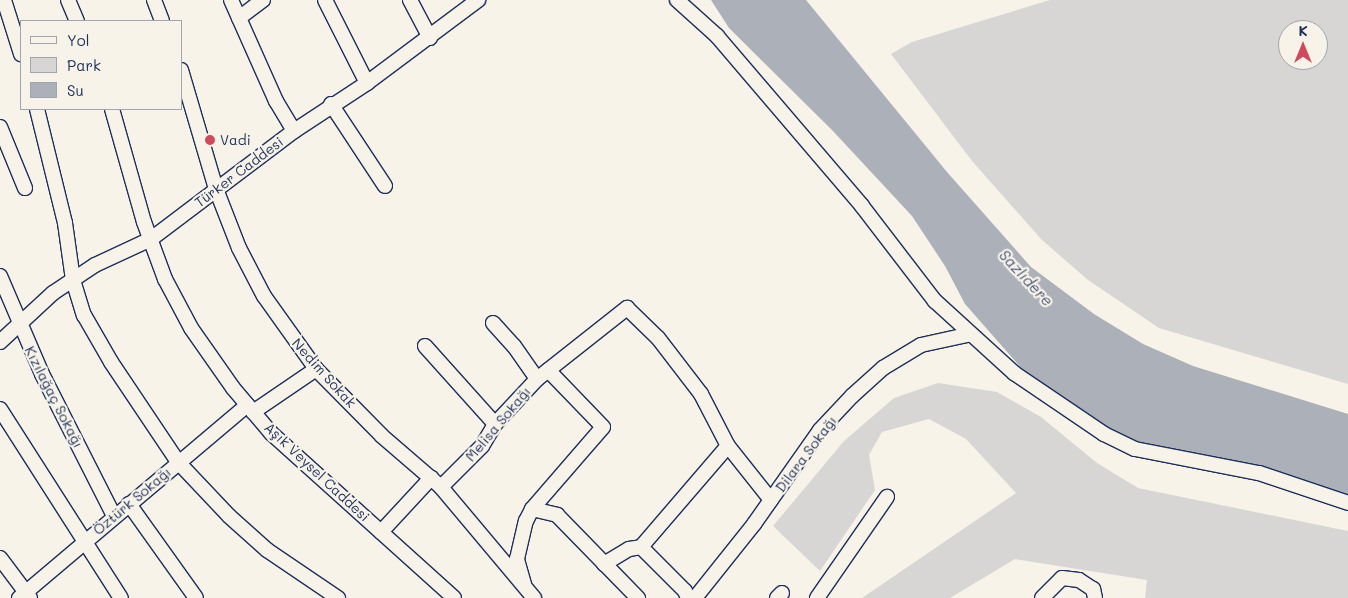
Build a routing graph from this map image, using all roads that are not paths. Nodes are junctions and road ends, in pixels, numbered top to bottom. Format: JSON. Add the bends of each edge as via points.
{"nodes":[{"id":1,"x":4,"y":0,"type":"edge"},
{"id":2,"x":68,"y":0,"type":"edge"},
{"id":3,"x":154,"y":0,"type":"edge"},
{"id":4,"x":232,"y":0,"type":"edge"},
{"id":5,"x":263,"y":0,"type":"edge"},
{"id":6,"x":325,"y":0,"type":"edge"},
{"id":7,"x":410,"y":0,"type":"edge"},
{"id":8,"x":478,"y":0,"type":"edge"},
{"id":9,"x":677,"y":0,"type":"edge"},
{"id":10,"x":239,"y":18,"type":"junction"},
{"id":11,"x":77,"y":20,"type":"edge"},
{"id":12,"x":162,"y":20,"type":"edge"},
{"id":13,"x":430,"y":38,"type":"junction"},
{"id":14,"x":20,"y":51,"type":"edge"},
{"id":15,"x":182,"y":73,"type":"edge"},
{"id":16,"x":367,"y":83,"type":"junction"},
{"id":17,"x":331,"y":104,"type":"junction"},
{"id":18,"x":37,"y":110,"type":"edge"},
{"id":19,"x":112,"y":110,"type":"edge"},
{"id":20,"x":0,"y":126,"type":"edge"},
{"id":21,"x":294,"y":131,"type":"junction"},
{"id":22,"x":384,"y":186,"type":"dead end"},
{"id":23,"x":24,"y":188,"type":"dead end"},
{"id":24,"x":216,"y":189,"type":"junction"},
{"id":25,"x":151,"y":239,"type":"junction"},
{"id":26,"x":0,"y":276,"type":"edge"},
{"id":27,"x":72,"y":280,"type":"junction"},
{"id":28,"x":493,"y":323,"type":"dead end"},
{"id":29,"x":19,"y":325,"type":"junction"},
{"id":30,"x":971,"y":334,"type":"junction"},
{"id":31,"x":0,"y":342,"type":"edge"},
{"id":32,"x":425,"y":346,"type":"dead end"},
{"id":33,"x":316,"y":369,"type":"junction"},
{"id":34,"x":542,"y":375,"type":"junction"},
{"id":35,"x":250,"y":408,"type":"junction"},
{"id":36,"x":0,"y":409,"type":"edge"},
{"id":37,"x":495,"y":424,"type":"junction"},
{"id":38,"x":728,"y":446,"type":"junction"},
{"id":39,"x":178,"y":462,"type":"junction"},
{"id":40,"x":436,"y":482,"type":"junction"},
{"id":41,"x":887,"y":497,"type":"dead end"},
{"id":42,"x":771,"y":500,"type":"junction"},
{"id":43,"x":1348,"y":503,"type":"edge"},
{"id":44,"x":128,"y":504,"type":"junction"},
{"id":45,"x":532,"y":509,"type":"junction"},
{"id":46,"x":114,"y":516,"type":"junction"},
{"id":47,"x":381,"y":532,"type":"junction"},
{"id":48,"x":83,"y":541,"type":"junction"},
{"id":49,"x":641,"y":547,"type":"junction"},
{"id":50,"x":0,"y":558,"type":"edge"},
{"id":51,"x":604,"y":564,"type":"junction"},
{"id":52,"x":530,"y":594,"type":"edge"},
{"id":53,"x":24,"y":596,"type":"edge"},
{"id":54,"x":450,"y":597,"type":"edge"},
{"id":55,"x":121,"y":598,"type":"edge"},
{"id":56,"x":196,"y":598,"type":"edge"},
{"id":57,"x":338,"y":598,"type":"edge"},
{"id":58,"x":638,"y":598,"type":"edge"},
{"id":59,"x":688,"y":598,"type":"edge"},
{"id":60,"x":695,"y":598,"type":"edge"},
{"id":61,"x":817,"y":598,"type":"edge"},
{"id":62,"x":1042,"y":598,"type":"edge"},
{"id":63,"x":1095,"y":598,"type":"edge"}],
"edges":[{"from":1,"to":14,"type":"street"},
{"from":2,"to":11,"type":"street"},
{"from":3,"to":12,"type":"street"},
{"from":4,"to":10,"type":"street"},
{"from":5,"to":10,"type":"street"},
{"from":6,"to":16,"type":"street"},
{"from":7,"to":13,"type":"street"},
{"from":8,"to":13,"type":"street","name":"Türker Caddesi"},
{"from":9,"to":30,"type":"street","via":[[717,36],[862,206],[935,301]]},
{"from":10,"to":21,"type":"street","via":[[276,101]]},
{"from":13,"to":16,"type":"street","name":"Türker Caddesi"},
{"from":15,"to":24,"type":"street","name":"Nedim Sokak"},
{"from":16,"to":17,"type":"street","name":"Türker Caddesi"},
{"from":17,"to":21,"type":"street","name":"Türker Caddesi"},
{"from":17,"to":22,"type":"street"},
{"from":18,"to":27,"type":"street","via":[[55,175]]},
{"from":19,"to":25,"type":"street","name":"Aşık Veysel Caddesi"},
{"from":20,"to":23,"type":"street"},
{"from":21,"to":24,"type":"street","name":"Türker Caddesi"},
{"from":24,"to":25,"type":"street","name":"Türker Caddesi"},
{"from":24,"to":33,"type":"street","name":"Nedim Sokak","via":[[239,248],[264,296]]},
{"from":25,"to":27,"type":"street","name":"Türker Caddesi"},
{"from":25,"to":35,"type":"street","name":"Aşık Veysel Caddesi","via":[[165,280],[192,328]]},
{"from":26,"to":29,"type":"street","name":"Kızılağaç Sokağı"},
{"from":27,"to":29,"type":"street","name":"Türker Caddesi"},
{"from":27,"to":39,"type":"street","via":[[84,315],[111,362]]},
{"from":28,"to":34,"type":"street"},
{"from":29,"to":31,"type":"street","name":"Türker Caddesi"},
{"from":29,"to":46,"type":"street","name":"Kızılağaç Sokağı"},
{"from":30,"to":42,"type":"street","name":"Dilara Sokağı","via":[[921,345],[884,368],[820,430]]},
{"from":30,"to":43,"type":"street","via":[[1014,373],[1104,434],[1135,449],[1259,472]]},
{"from":32,"to":37,"type":"street"},
{"from":33,"to":35,"type":"street","name":"Öztürk Sokağı"},
{"from":33,"to":40,"type":"street","name":"Nedim Sokak","via":[[382,436]]},
{"from":34,"to":37,"type":"street","name":"Melisa Sokağı"},
{"from":34,"to":38,"type":"street","name":"Melisa Sokağı","via":[[627,308],[658,338],[701,394]]},
{"from":34,"to":45,"type":"street","via":[[603,427]]},
{"from":35,"to":39,"type":"street","name":"Öztürk Sokağı"},
{"from":35,"to":47,"type":"street","name":"Aşık Veysel Caddesi","via":[[271,433]]},
{"from":36,"to":48,"type":"street"},
{"from":37,"to":40,"type":"street","name":"Melisa Sokağı","via":[[482,446]]},
{"from":38,"to":42,"type":"street"},
{"from":38,"to":49,"type":"street"},
{"from":39,"to":44,"type":"street","name":"Öztürk Sokağı"},
{"from":39,"to":57,"type":"street","via":[[228,516],[267,550]]},
{"from":40,"to":47,"type":"street","name":"Melisa Sokağı"},
{"from":40,"to":52,"type":"street","name":"Nedim Sokak"},
{"from":41,"to":61,"type":"street"},
{"from":42,"to":60,"type":"street","name":"Dilara Sokağı"},
{"from":44,"to":46,"type":"street","name":"Öztürk Sokağı"},
{"from":44,"to":56,"type":"street"},
{"from":45,"to":51,"type":"street","via":[[557,515]]},
{"from":45,"to":52,"type":"street","via":[[520,537],[517,559]]},
{"from":46,"to":48,"type":"street","name":"Öztürk Sokağı"},
{"from":47,"to":54,"type":"street","name":"Aşık Veysel Caddesi"},
{"from":48,"to":53,"type":"street","name":"Öztürk Sokağı"},
{"from":48,"to":55,"type":"street"},
{"from":49,"to":51,"type":"street","via":[[629,549]]},
{"from":49,"to":59,"type":"street","via":[[686,590]]},
{"from":50,"to":53,"type":"street"},
{"from":51,"to":58,"type":"street"},
{"from":62,"to":63,"type":"street","via":[[1062,578],[1079,580],[1093,589]]}]}
